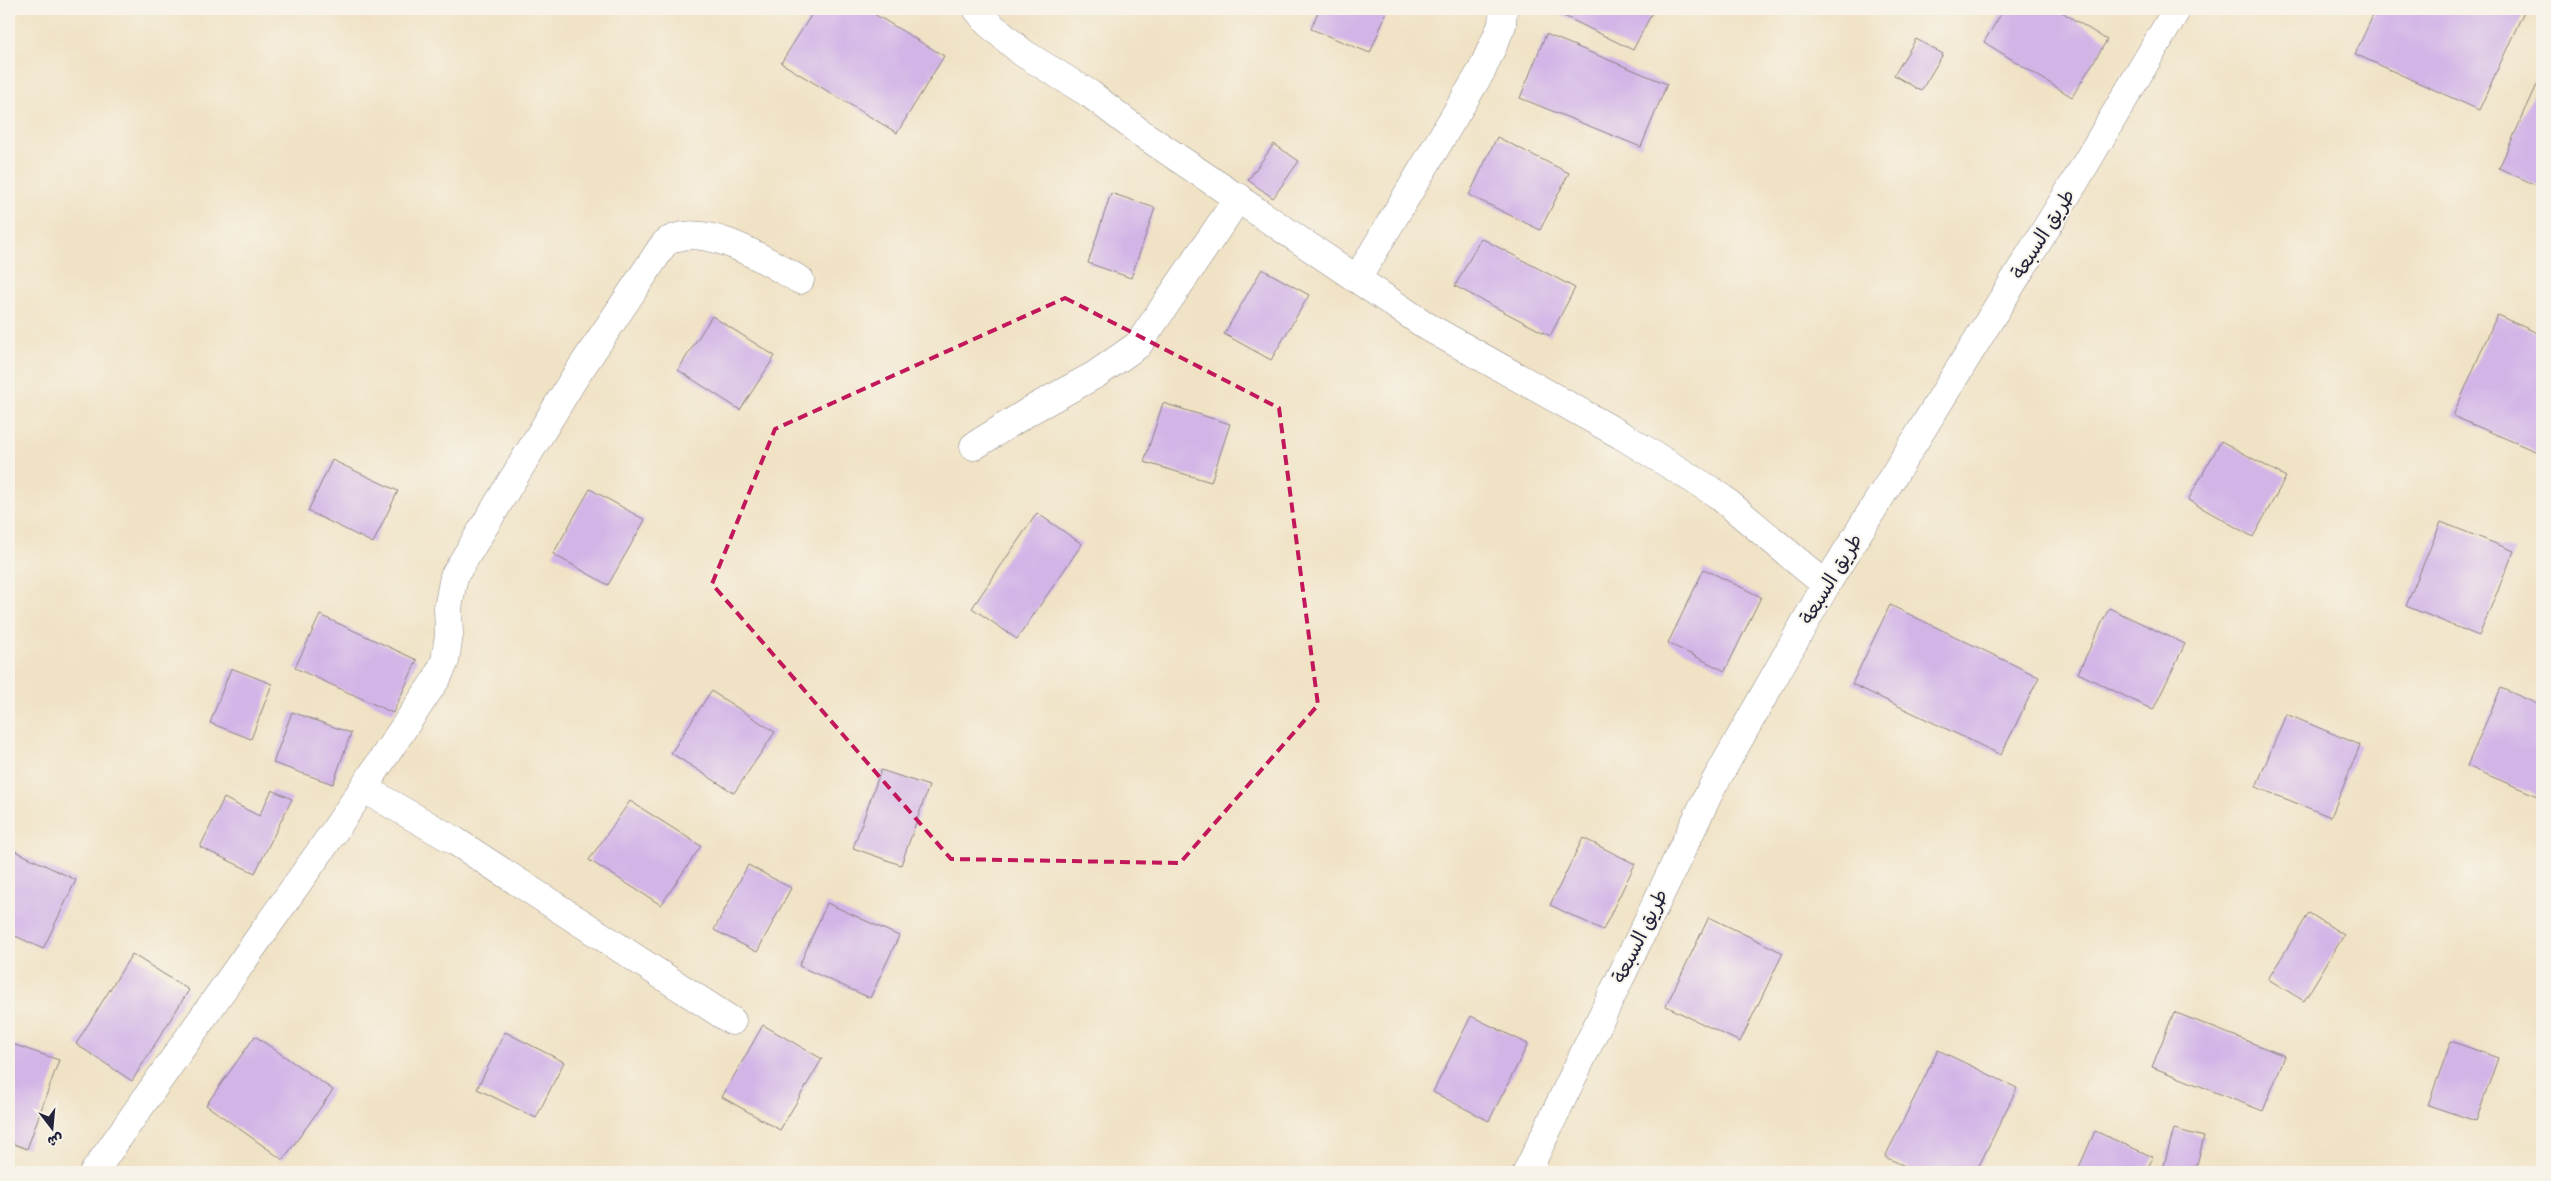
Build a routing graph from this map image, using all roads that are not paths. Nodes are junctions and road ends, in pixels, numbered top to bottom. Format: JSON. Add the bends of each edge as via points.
{"nodes":[{"id":1,"x":977,"y":9,"type":"edge"},
{"id":2,"x":1503,"y":9,"type":"edge"},
{"id":3,"x":2177,"y":9,"type":"edge"},
{"id":4,"x":1239,"y":198,"type":"junction"},
{"id":5,"x":1357,"y":279,"type":"junction"},
{"id":6,"x":800,"y":280,"type":"dead end"},
{"id":7,"x":974,"y":446,"type":"dead end"},
{"id":8,"x":1826,"y":585,"type":"junction"},
{"id":9,"x":363,"y":788,"type":"junction"},
{"id":10,"x":732,"y":1021,"type":"dead end"},
{"id":11,"x":94,"y":1172,"type":"edge"},
{"id":12,"x":1527,"y":1172,"type":"edge"}],
"edges":[{"from":1,"to":4,"type":"street","via":[[988,23],[1023,53],[1090,94]]},
{"from":2,"to":5,"type":"street","via":[[1502,25],[1482,70]]},
{"from":3,"to":8,"type":"street","name":"طريق السبعة","via":[[2076,180]]},
{"from":4,"to":5,"type":"street"},
{"from":4,"to":7,"type":"street","via":[[1138,345],[1095,375],[1011,421]]},
{"from":5,"to":8,"type":"street","via":[[1428,327],[1621,435],[1717,494]]},
{"from":6,"to":9,"type":"street","via":[[746,251],[709,237],[695,234],[667,242],[573,380],[454,576],[448,608],[449,635],[445,661],[437,678]]},
{"from":8,"to":12,"type":"street","name":"طريق السبعة","via":[[1711,789]]},
{"from":9,"to":10,"type":"street","via":[[455,841]]},
{"from":9,"to":11,"type":"street"}]}
